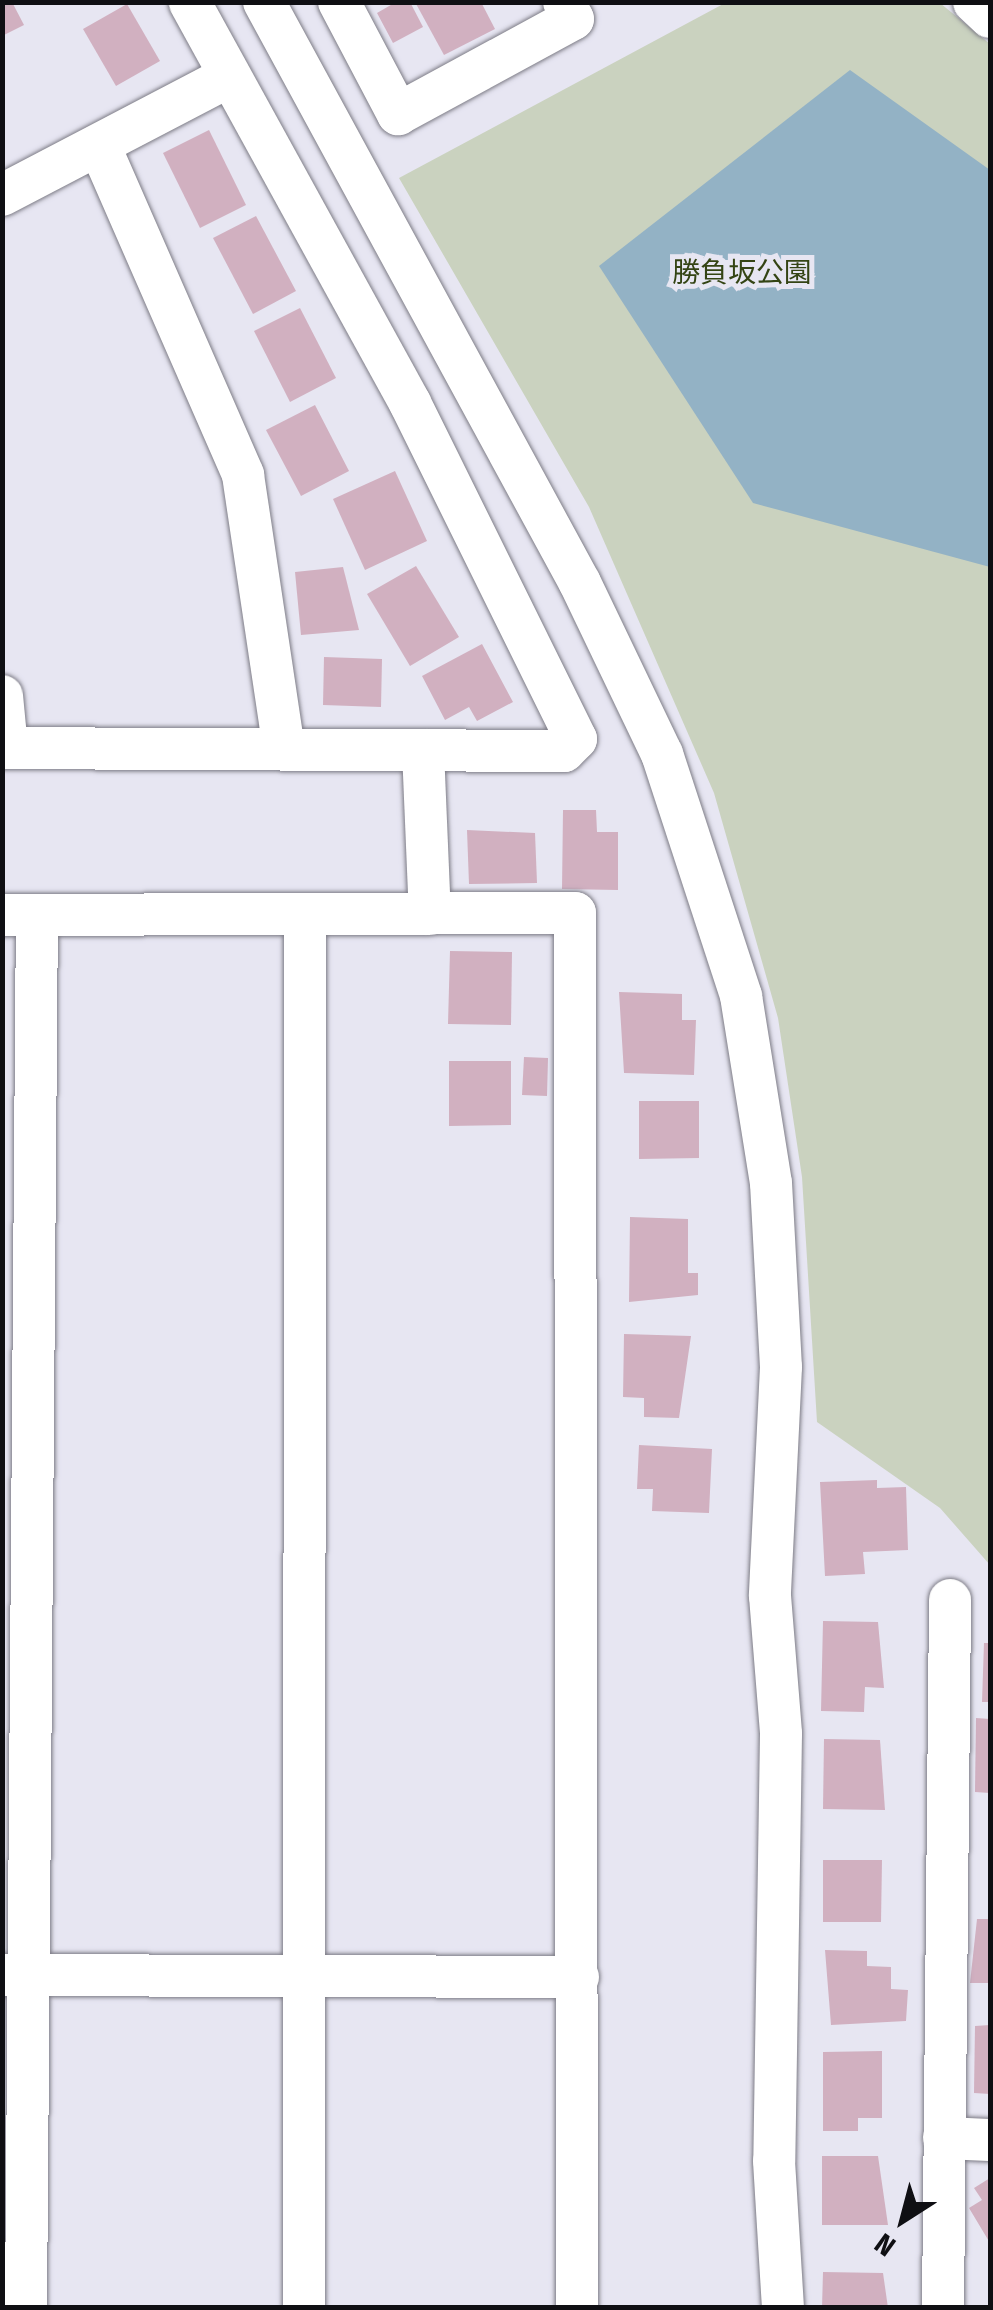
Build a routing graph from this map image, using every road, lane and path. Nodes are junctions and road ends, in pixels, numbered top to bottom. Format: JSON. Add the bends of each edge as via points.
{"nodes":[{"id":1,"x":190,"y":2,"type":"edge"},
{"id":2,"x":264,"y":2,"type":"edge"},
{"id":3,"x":339,"y":2,"type":"edge"},
{"id":4,"x":564,"y":2,"type":"edge"},
{"id":5,"x":974,"y":2,"type":"edge"},
{"id":6,"x":990,"y":17,"type":"edge"},
{"id":7,"x":226,"y":78,"type":"junction"},
{"id":8,"x":100,"y":147,"type":"junction"},
{"id":9,"x":2,"y":194,"type":"edge"},
{"id":10,"x":2,"y":696,"type":"edge"},
{"id":11,"x":283,"y":744,"type":"junction"},
{"id":12,"x":5,"y":748,"type":"edge"},
{"id":13,"x":423,"y":750,"type":"junction"},
{"id":14,"x":430,"y":914,"type":"junction"},
{"id":15,"x":20,"y":916,"type":"edge"},
{"id":16,"x":305,"y":917,"type":"junction"},
{"id":17,"x":950,"y":1600,"type":"dead end"},
{"id":18,"x":16,"y":1975,"type":"edge"},
{"id":19,"x":578,"y":1978,"type":"junction"},
{"id":20,"x":304,"y":1979,"type":"junction"},
{"id":21,"x":944,"y":2138,"type":"junction"},
{"id":22,"x":990,"y":2140,"type":"edge"},
{"id":23,"x":26,"y":2308,"type":"edge"},
{"id":24,"x":304,"y":2308,"type":"edge"},
{"id":25,"x":577,"y":2308,"type":"edge"},
{"id":26,"x":783,"y":2308,"type":"edge"},
{"id":27,"x":943,"y":2308,"type":"edge"}],
"edges":[{"from":1,"to":7,"type":"street"},
{"from":2,"to":26,"type":"street","via":[[580,583],[662,754],[742,996],[771,1182],[781,1367],[770,1596],[781,1734],[774,2162]]},
{"from":3,"to":4,"type":"street","via":[[398,114],[573,19]]},
{"from":5,"to":6,"type":"street"},
{"from":7,"to":8,"type":"street"},
{"from":7,"to":13,"type":"street","via":[[410,403],[576,740],[564,751]]},
{"from":8,"to":9,"type":"street"},
{"from":8,"to":11,"type":"street","via":[[242,475]]},
{"from":10,"to":12,"type":"street"},
{"from":11,"to":12,"type":"street"},
{"from":11,"to":13,"type":"street"},
{"from":13,"to":14,"type":"street"},
{"from":14,"to":16,"type":"street"},
{"from":14,"to":19,"type":"street","via":[[575,912]]},
{"from":15,"to":16,"type":"street"},
{"from":15,"to":18,"type":"street"},
{"from":16,"to":20,"type":"street"},
{"from":17,"to":21,"type":"street"},
{"from":18,"to":20,"type":"street"},
{"from":18,"to":23,"type":"street"},
{"from":19,"to":20,"type":"street"},
{"from":19,"to":25,"type":"street"},
{"from":20,"to":24,"type":"street"},
{"from":21,"to":22,"type":"street"},
{"from":21,"to":27,"type":"street"}]}
